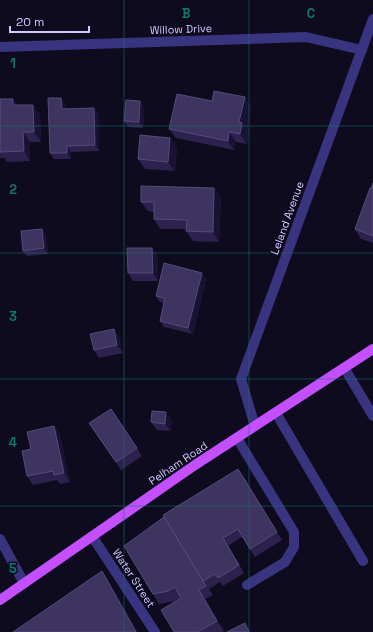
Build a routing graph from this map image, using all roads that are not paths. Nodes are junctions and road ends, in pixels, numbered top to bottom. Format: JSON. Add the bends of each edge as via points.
{"nodes":[{"id":1,"x":373,"y":19,"type":"edge"},
{"id":2,"x":2,"y":45,"type":"edge"},
{"id":3,"x":362,"y":50,"type":"junction"},
{"id":4,"x":373,"y":349,"type":"edge"},
{"id":5,"x":345,"y":368,"type":"junction"},
{"id":6,"x":276,"y":413,"type":"junction"},
{"id":7,"x":373,"y":416,"type":"edge"},
{"id":8,"x":255,"y":426,"type":"junction"},
{"id":9,"x":237,"y":438,"type":"junction"},
{"id":10,"x":92,"y":536,"type":"junction"},
{"id":11,"x":0,"y":539,"type":"edge"},
{"id":12,"x":363,"y":561,"type":"dead end"},
{"id":13,"x":24,"y":583,"type":"junction"},
{"id":14,"x":247,"y":585,"type":"dead end"},
{"id":15,"x":0,"y":600,"type":"edge"},
{"id":16,"x":155,"y":632,"type":"edge"}],
"edges":[{"from":1,"to":3,"type":"street","name":"Leland Avenue"},
{"from":2,"to":3,"type":"street","name":"Willow Drive","via":[[306,37]]},
{"from":3,"to":8,"type":"street","name":"Leland Avenue","via":[[241,379]]},
{"from":4,"to":5,"type":"main road","name":"Pelham Road"},
{"from":5,"to":6,"type":"main road","name":"Pelham Road"},
{"from":5,"to":7,"type":"street"},
{"from":6,"to":8,"type":"main road","name":"Pelham Road"},
{"from":6,"to":12,"type":"street"},
{"from":8,"to":9,"type":"main road","name":"Pelham Road"},
{"from":9,"to":10,"type":"main road","name":"Pelham Road"},
{"from":9,"to":14,"type":"street","via":[[294,532],[294,547],[284,562]]},
{"from":10,"to":13,"type":"main road","name":"Pelham Road"},
{"from":10,"to":16,"type":"street","name":"Water Street"},
{"from":11,"to":13,"type":"street"},
{"from":13,"to":15,"type":"main road","name":"Pelham Road"}]}
